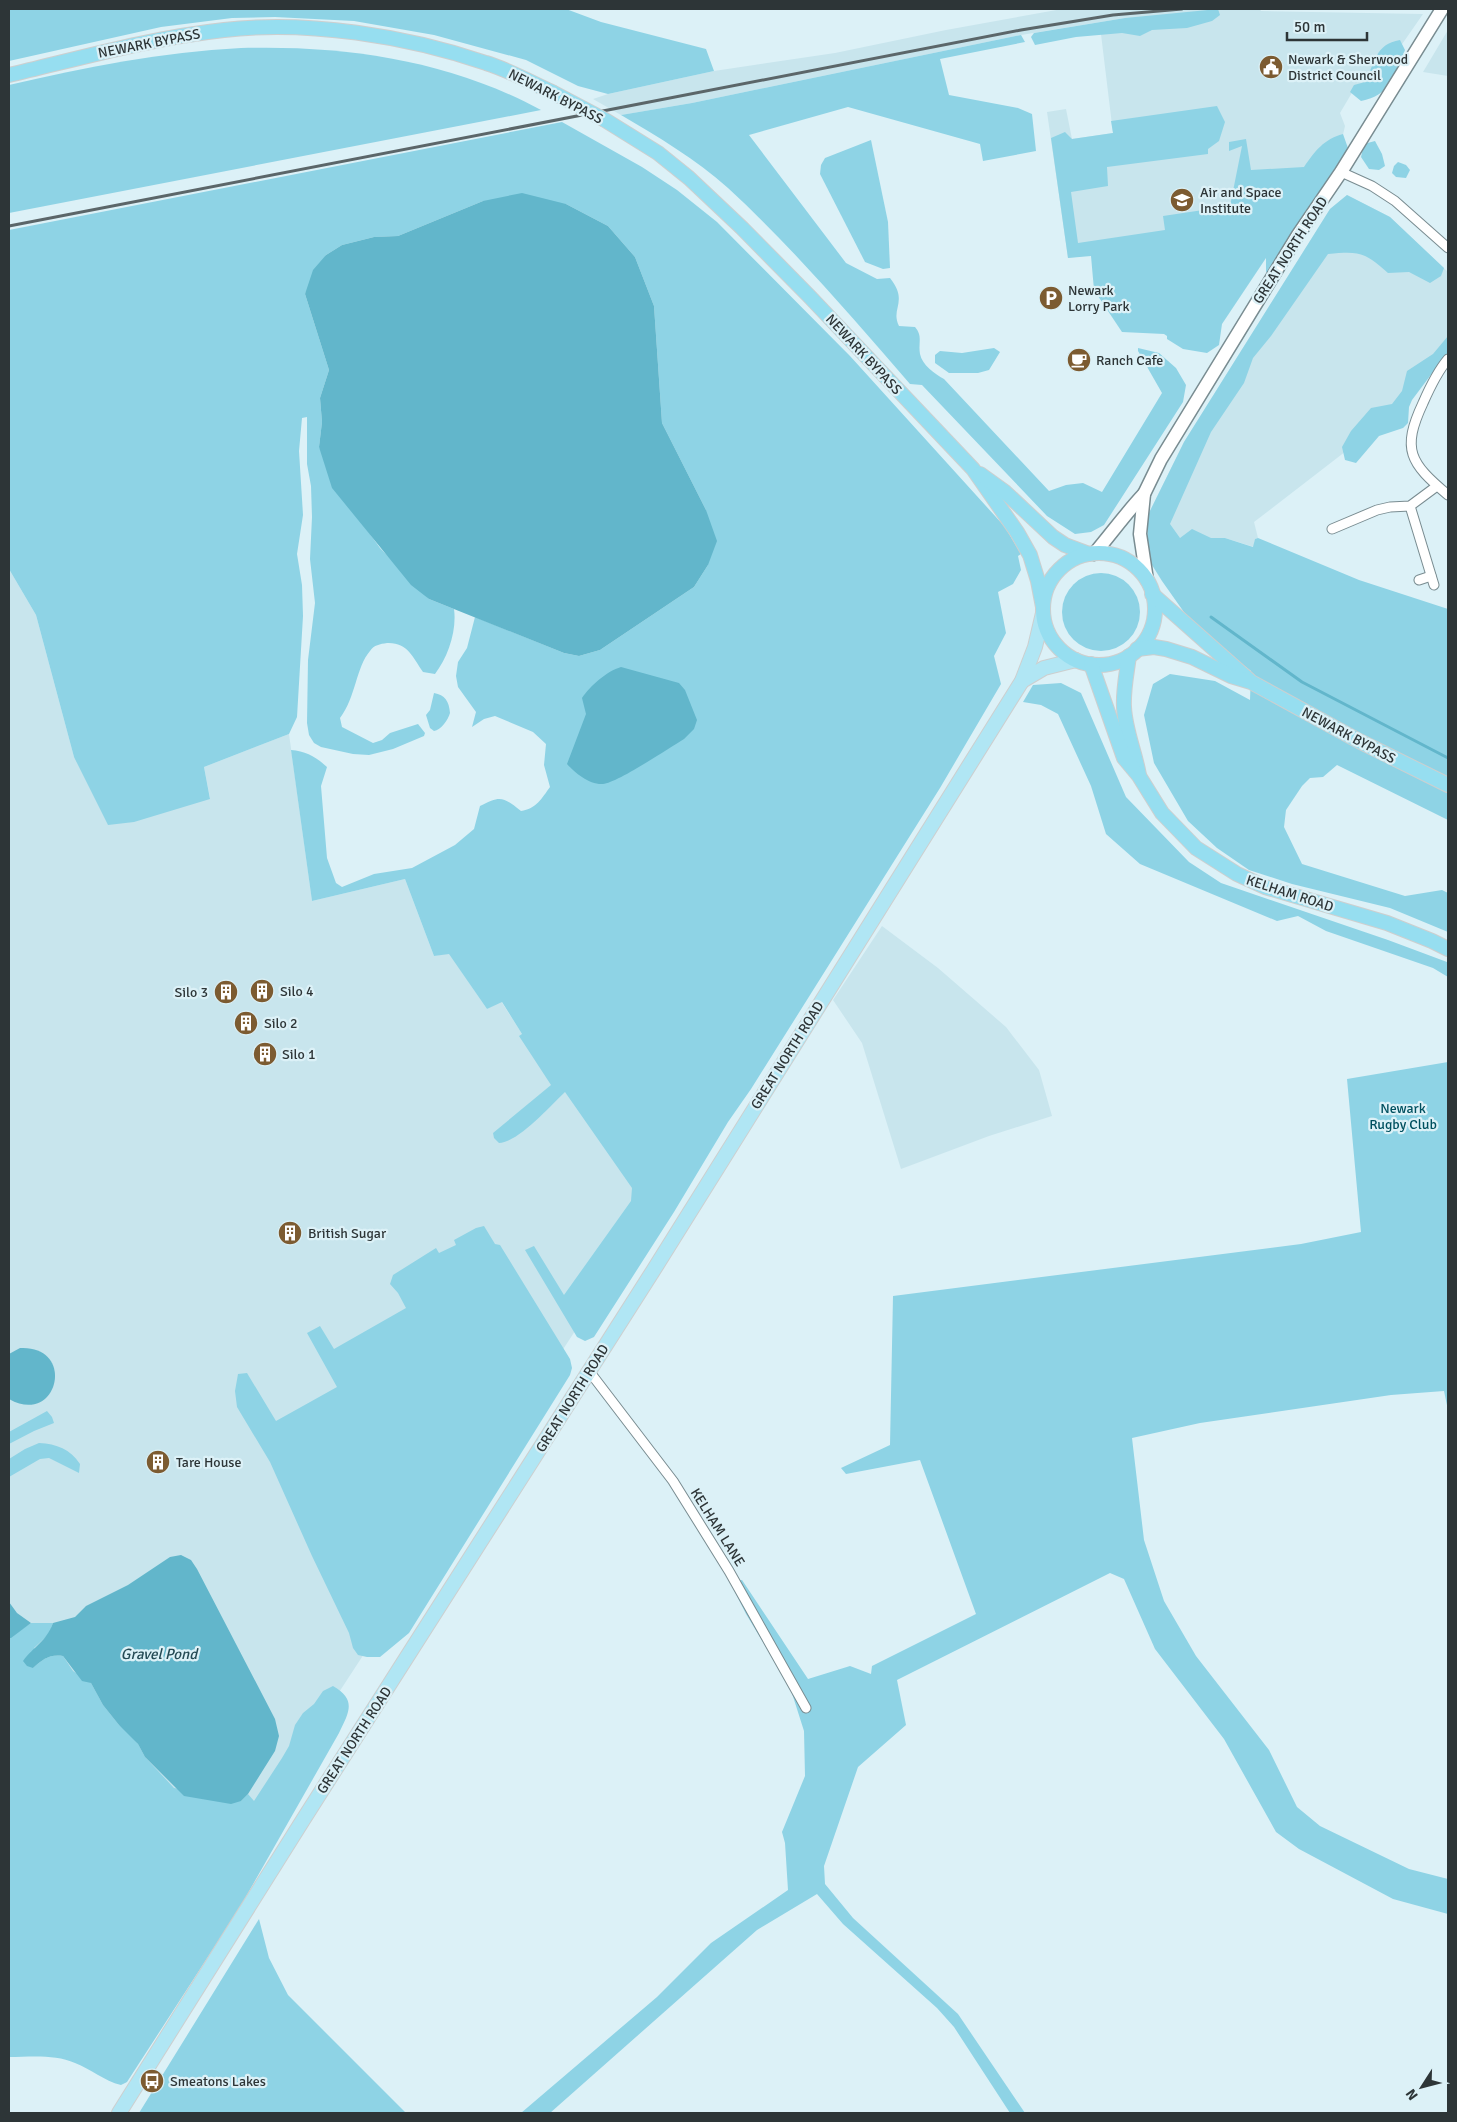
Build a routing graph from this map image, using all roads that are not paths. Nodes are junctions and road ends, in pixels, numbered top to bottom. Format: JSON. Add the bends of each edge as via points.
{"nodes":[{"id":1,"x":1442,"y":9,"type":"edge"},
{"id":2,"x":9,"y":75,"type":"edge"},
{"id":3,"x":1341,"y":172,"type":"junction"},
{"id":4,"x":1448,"y":248,"type":"edge"},
{"id":5,"x":1448,"y":359,"type":"edge"},
{"id":6,"x":973,"y":469,"type":"junction"},
{"id":7,"x":1437,"y":486,"type":"junction"},
{"id":8,"x":1144,"y":494,"type":"junction"},
{"id":9,"x":1448,"y":495,"type":"edge"},
{"id":10,"x":1410,"y":506,"type":"junction"},
{"id":11,"x":1332,"y":529,"type":"dead end"},
{"id":12,"x":1091,"y":554,"type":"junction"},
{"id":13,"x":1147,"y":580,"type":"junction"},
{"id":14,"x":1419,"y":580,"type":"dead end"},
{"id":15,"x":1152,"y":594,"type":"junction"},
{"id":16,"x":1043,"y":610,"type":"junction"},
{"id":17,"x":1133,"y":653,"type":"junction"},
{"id":18,"x":1076,"y":660,"type":"junction"},
{"id":19,"x":1091,"y":664,"type":"junction"},
{"id":20,"x":1022,"y":681,"type":"junction"},
{"id":21,"x":1251,"y":682,"type":"junction"},
{"id":22,"x":1139,"y":776,"type":"junction"},
{"id":23,"x":1448,"y":785,"type":"edge"},
{"id":24,"x":1448,"y":949,"type":"edge"},
{"id":25,"x":589,"y":1371,"type":"junction"},
{"id":26,"x":806,"y":1708,"type":"dead end"},
{"id":27,"x":119,"y":2113,"type":"edge"}],
"edges":[{"from":1,"to":3,"type":"main road","name":"GREAT NORTH ROAD"},
{"from":2,"to":6,"type":"highway","name":"NEWARK BYPASS","bridge":true,"via":[[167,38],[226,29],[274,27],[358,33],[438,49],[487,63],[605,120],[658,153],[689,178],[810,297]]},
{"from":3,"to":4,"type":"street","via":[[1395,201]]},
{"from":3,"to":8,"type":"main road","name":"GREAT NORTH ROAD","via":[[1298,234],[1183,420]]},
{"from":5,"to":7,"type":"street","via":[[1429,387],[1411,433],[1413,456]]},
{"from":6,"to":12,"type":"highway","name":"NEWARK BYPASS","via":[[1005,492],[1053,537]]},
{"from":6,"to":16,"type":"highway","name":"NEWARK BYPASS","via":[[1018,532],[1030,555]]},
{"from":7,"to":9,"type":"street"},
{"from":7,"to":10,"type":"street"},
{"from":8,"to":12,"type":"main road","name":"GREAT NORTH ROAD"},
{"from":8,"to":13,"type":"main road","name":"GREAT NORTH ROAD","via":[[1140,534]]},
{"from":10,"to":11,"type":"street","via":[[1378,510]]},
{"from":10,"to":14,"type":"street","via":[[1433,580]]},
{"from":12,"to":13,"type":"highway","via":[[1109,554],[1126,560]]},
{"from":12,"to":16,"type":"highway","via":[[1068,562],[1055,574],[1047,590]]},
{"from":13,"to":15,"type":"highway"},
{"from":15,"to":17,"type":"highway","via":[[1153,624]]},
{"from":15,"to":21,"type":"highway","name":"NEWARK BYPASS"},
{"from":16,"to":18,"type":"highway","via":[[1054,641]]},
{"from":16,"to":20,"type":"main road","name":"GREAT NORTH ROAD","via":[[1035,647]]},
{"from":17,"to":19,"type":"highway","via":[[1111,664]]},
{"from":17,"to":21,"type":"highway","name":"NEWARK BYPASS","via":[[1154,647],[1166,649]]},
{"from":17,"to":22,"type":"highway","name":"KELHAM ROAD","via":[[1124,706]]},
{"from":18,"to":19,"type":"highway"},
{"from":18,"to":20,"type":"main road","name":"GREAT NORTH ROAD","via":[[1044,668]]},
{"from":19,"to":22,"type":"highway","name":"KELHAM ROAD","via":[[1124,758]]},
{"from":20,"to":25,"type":"main road","name":"GREAT NORTH ROAD"},
{"from":21,"to":23,"type":"highway","name":"NEWARK BYPASS","via":[[1358,741]]},
{"from":22,"to":24,"type":"highway","name":"KELHAM ROAD","via":[[1177,830],[1196,848],[1237,874],[1265,887],[1387,923]]},
{"from":25,"to":26,"type":"street","name":"KELHAM LANE","via":[[673,1480],[729,1571]]},
{"from":25,"to":27,"type":"main road","name":"GREAT NORTH ROAD"}]}
